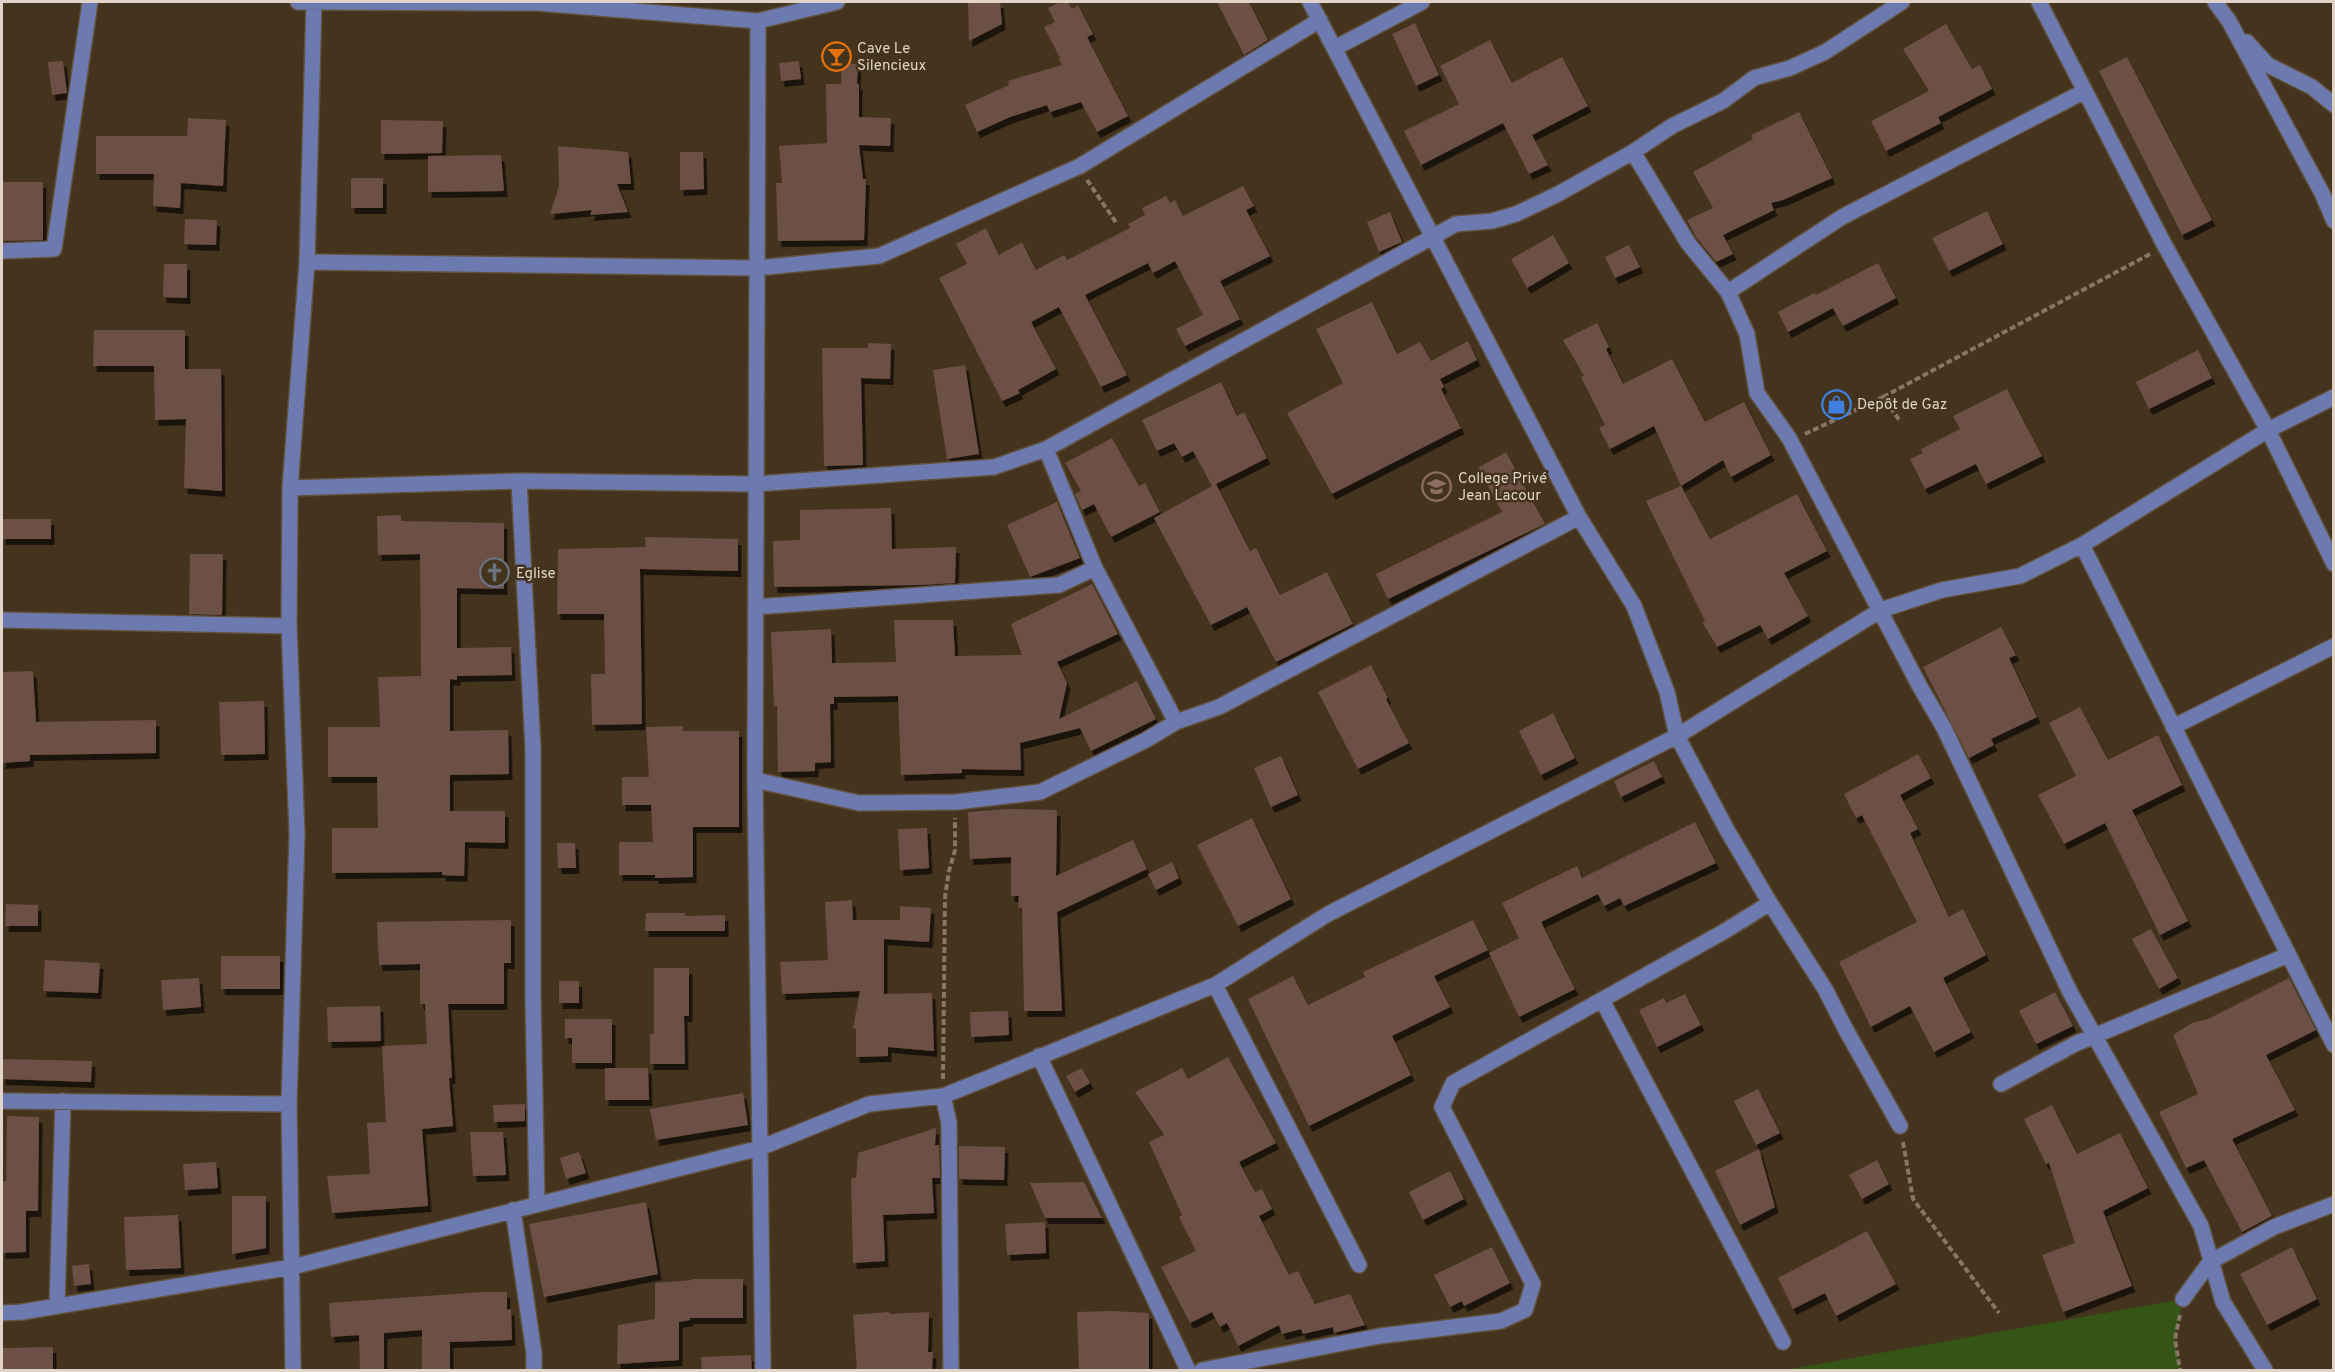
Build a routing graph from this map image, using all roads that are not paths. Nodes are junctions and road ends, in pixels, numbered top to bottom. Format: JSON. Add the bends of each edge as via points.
{"nodes":[{"id":1,"x":90,"y":2,"type":"edge"},
{"id":2,"x":298,"y":2,"type":"edge"},
{"id":3,"x":314,"y":2,"type":"edge"},
{"id":4,"x":537,"y":2,"type":"edge"},
{"id":5,"x":837,"y":2,"type":"edge"},
{"id":6,"x":1310,"y":2,"type":"edge"},
{"id":7,"x":1422,"y":2,"type":"edge"},
{"id":8,"x":1902,"y":2,"type":"edge"},
{"id":9,"x":2039,"y":2,"type":"edge"},
{"id":10,"x":2215,"y":2,"type":"edge"},
{"id":11,"x":1320,"y":20,"type":"junction"},
{"id":12,"x":758,"y":21,"type":"junction"},
{"id":13,"x":2229,"y":21,"type":"junction"},
{"id":14,"x":1335,"y":48,"type":"junction"},
{"id":15,"x":2085,"y":91,"type":"junction"},
{"id":16,"x":2334,"y":105,"type":"edge"},
{"id":17,"x":1633,"y":152,"type":"junction"},
{"id":18,"x":2334,"y":221,"type":"edge"},
{"id":19,"x":1433,"y":237,"type":"junction"},
{"id":20,"x":2,"y":251,"type":"edge"},
{"id":21,"x":307,"y":262,"type":"junction"},
{"id":22,"x":756,"y":268,"type":"junction"},
{"id":23,"x":1728,"y":292,"type":"junction"},
{"id":24,"x":2334,"y":397,"type":"edge"},
{"id":25,"x":2268,"y":430,"type":"junction"},
{"id":26,"x":1046,"y":449,"type":"junction"},
{"id":27,"x":519,"y":481,"type":"junction"},
{"id":28,"x":754,"y":484,"type":"junction"},
{"id":29,"x":290,"y":488,"type":"junction"},
{"id":30,"x":1579,"y":516,"type":"junction"},
{"id":31,"x":2082,"y":545,"type":"junction"},
{"id":32,"x":2334,"y":564,"type":"edge"},
{"id":33,"x":1095,"y":568,"type":"junction"},
{"id":34,"x":756,"y":607,"type":"junction"},
{"id":35,"x":1881,"y":610,"type":"junction"},
{"id":36,"x":2,"y":620,"type":"edge"},
{"id":37,"x":289,"y":626,"type":"junction"},
{"id":38,"x":2334,"y":646,"type":"edge"},
{"id":39,"x":1176,"y":722,"type":"junction"},
{"id":40,"x":2173,"y":727,"type":"junction"},
{"id":41,"x":1677,"y":736,"type":"junction"},
{"id":42,"x":755,"y":780,"type":"junction"},
{"id":43,"x":1770,"y":903,"type":"junction"},
{"id":44,"x":2288,"y":955,"type":"junction"},
{"id":45,"x":1215,"y":985,"type":"junction"},
{"id":46,"x":1602,"y":1000,"type":"junction"},
{"id":47,"x":2093,"y":1036,"type":"junction"},
{"id":48,"x":2334,"y":1045,"type":"edge"},
{"id":49,"x":1039,"y":1056,"type":"junction"},
{"id":50,"x":2001,"y":1084,"type":"dead end"},
{"id":51,"x":943,"y":1096,"type":"junction"},
{"id":52,"x":2,"y":1101,"type":"edge"},
{"id":53,"x":63,"y":1101,"type":"junction"},
{"id":54,"x":289,"y":1104,"type":"junction"},
{"id":55,"x":1900,"y":1126,"type":"road end"},
{"id":56,"x":760,"y":1148,"type":"junction"},
{"id":57,"x":537,"y":1204,"type":"junction"},
{"id":58,"x":2334,"y":1204,"type":"edge"},
{"id":59,"x":513,"y":1210,"type":"junction"},
{"id":60,"x":2210,"y":1262,"type":"junction"},
{"id":61,"x":1359,"y":1265,"type":"dead end"},
{"id":62,"x":292,"y":1267,"type":"junction"},
{"id":63,"x":2183,"y":1299,"type":"road end"},
{"id":64,"x":57,"y":1306,"type":"junction"},
{"id":65,"x":2,"y":1313,"type":"edge"},
{"id":66,"x":1783,"y":1341,"type":"dead end"},
{"id":67,"x":293,"y":1371,"type":"edge"},
{"id":68,"x":534,"y":1371,"type":"edge"},
{"id":69,"x":763,"y":1371,"type":"edge"},
{"id":70,"x":951,"y":1371,"type":"edge"},
{"id":71,"x":1188,"y":1371,"type":"edge"},
{"id":72,"x":1202,"y":1371,"type":"edge"},
{"id":73,"x":2265,"y":1371,"type":"edge"}],
"edges":[{"from":1,"to":20,"type":"street","via":[[54,249]]},
{"from":2,"to":3,"type":"street"},
{"from":3,"to":4,"type":"street"},
{"from":3,"to":21,"type":"street"},
{"from":4,"to":12,"type":"street"},
{"from":5,"to":12,"type":"street"},
{"from":6,"to":11,"type":"street"},
{"from":7,"to":14,"type":"street"},
{"from":8,"to":17,"type":"street","via":[[1825,51],[1790,68],[1754,78],[1723,101],[1672,126]]},
{"from":9,"to":15,"type":"street"},
{"from":10,"to":13,"type":"street"},
{"from":11,"to":14,"type":"street"},
{"from":11,"to":22,"type":"street","via":[[1080,166],[879,256]]},
{"from":12,"to":22,"type":"street"},
{"from":13,"to":16,"type":"street","via":[[2268,65],[2312,87]]},
{"from":13,"to":18,"type":"street"},
{"from":14,"to":19,"type":"street"},
{"from":15,"to":23,"type":"street","via":[[1842,217]]},
{"from":15,"to":25,"type":"street","via":[[2165,246]]},
{"from":17,"to":19,"type":"street","via":[[1515,214],[1492,221],[1456,224]]},
{"from":17,"to":23,"type":"street","via":[[1688,243]]},
{"from":19,"to":26,"type":"street"},
{"from":19,"to":30,"type":"street"},
{"from":21,"to":22,"type":"street"},
{"from":21,"to":29,"type":"street"},
{"from":22,"to":28,"type":"street"},
{"from":23,"to":35,"type":"street","via":[[1746,334],[1757,393],[1790,438]]},
{"from":24,"to":25,"type":"street"},
{"from":25,"to":31,"type":"street"},
{"from":25,"to":32,"type":"street"},
{"from":26,"to":28,"type":"street","via":[[994,467]]},
{"from":26,"to":33,"type":"street"},
{"from":27,"to":28,"type":"street"},
{"from":27,"to":29,"type":"street"},
{"from":27,"to":57,"type":"street","via":[[533,749]]},
{"from":28,"to":34,"type":"street"},
{"from":29,"to":37,"type":"street"},
{"from":30,"to":39,"type":"street","via":[[1218,707]]},
{"from":30,"to":41,"type":"street","via":[[1634,606],[1667,692]]},
{"from":31,"to":35,"type":"street","via":[[2020,576],[1942,590]]},
{"from":31,"to":40,"type":"street"},
{"from":33,"to":34,"type":"street","via":[[1059,585]]},
{"from":33,"to":39,"type":"street"},
{"from":34,"to":42,"type":"street"},
{"from":35,"to":41,"type":"street"},
{"from":35,"to":47,"type":"street","via":[[1944,728]]},
{"from":36,"to":37,"type":"street"},
{"from":37,"to":54,"type":"street","via":[[297,834]]},
{"from":38,"to":40,"type":"street"},
{"from":39,"to":42,"type":"street","via":[[1040,792],[956,802],[859,803]]},
{"from":40,"to":44,"type":"street"},
{"from":41,"to":43,"type":"street"},
{"from":41,"to":45,"type":"street","via":[[1328,914]]},
{"from":42,"to":56,"type":"street"},
{"from":43,"to":46,"type":"street"},
{"from":43,"to":55,"type":"street","via":[[1825,989]]},
{"from":44,"to":47,"type":"street"},
{"from":44,"to":48,"type":"street"},
{"from":45,"to":49,"type":"street"},
{"from":45,"to":61,"type":"street"},
{"from":46,"to":66,"type":"street"},
{"from":46,"to":72,"type":"street","via":[[1453,1083],[1442,1107],[1533,1284],[1525,1310],[1501,1321],[1380,1336]]},
{"from":47,"to":50,"type":"street"},
{"from":47,"to":60,"type":"street","via":[[2201,1226]]},
{"from":49,"to":51,"type":"street"},
{"from":49,"to":71,"type":"street"},
{"from":51,"to":56,"type":"street","via":[[869,1104]]},
{"from":51,"to":70,"type":"street","via":[[949,1124]]},
{"from":52,"to":53,"type":"street"},
{"from":53,"to":54,"type":"street"},
{"from":53,"to":64,"type":"street"},
{"from":54,"to":62,"type":"street"},
{"from":56,"to":57,"type":"street"},
{"from":56,"to":69,"type":"street"},
{"from":57,"to":59,"type":"street"},
{"from":58,"to":60,"type":"street","via":[[2274,1227]]},
{"from":59,"to":62,"type":"street"},
{"from":59,"to":68,"type":"street"},
{"from":60,"to":63,"type":"street"},
{"from":60,"to":73,"type":"street","via":[[2223,1302]]},
{"from":62,"to":64,"type":"street"},
{"from":62,"to":67,"type":"street"},
{"from":64,"to":65,"type":"street"}]}
